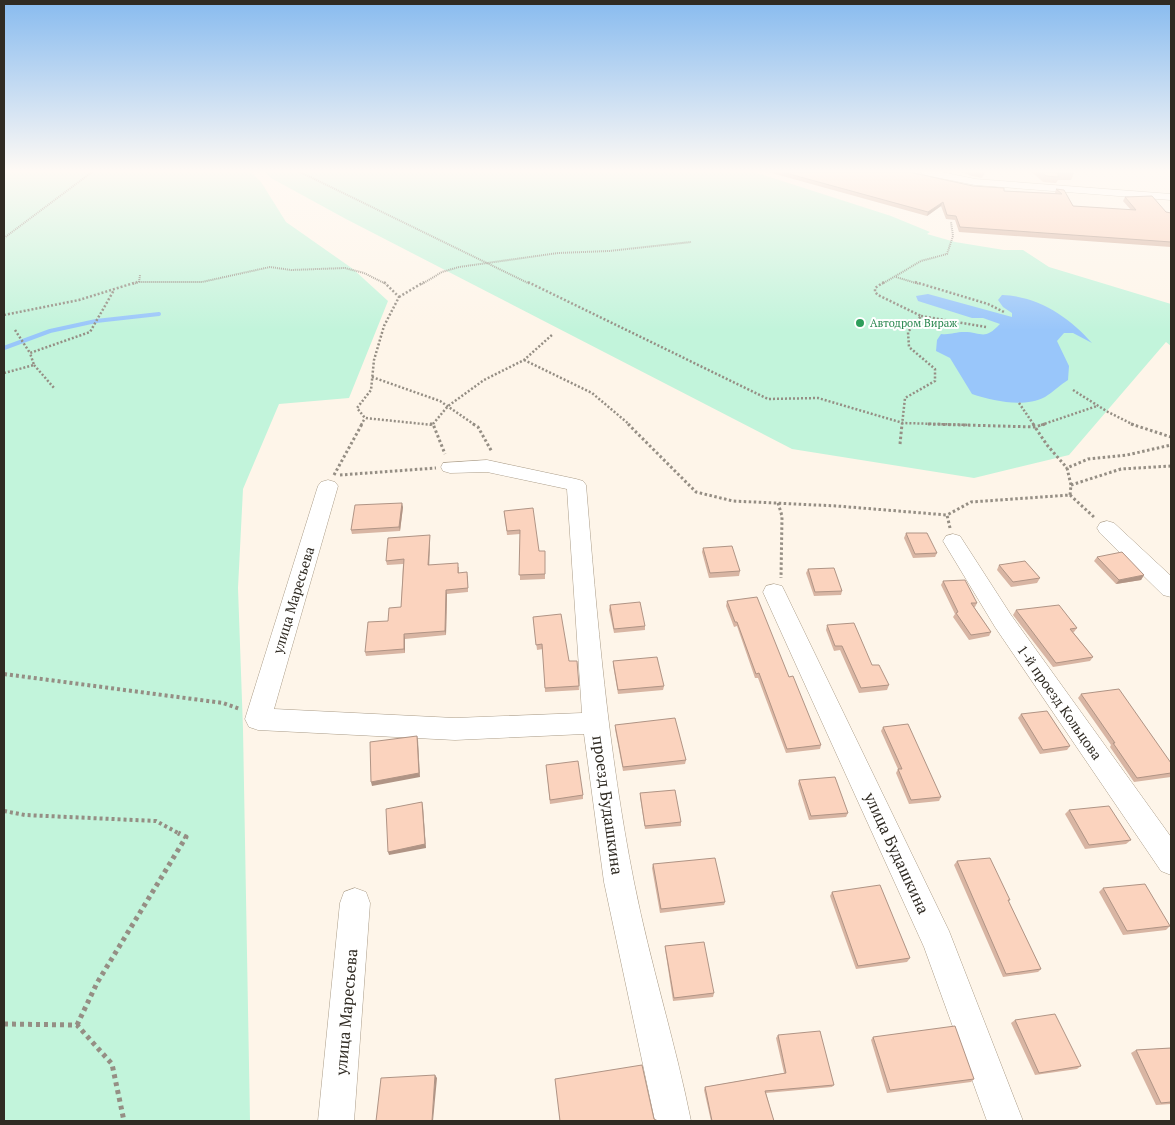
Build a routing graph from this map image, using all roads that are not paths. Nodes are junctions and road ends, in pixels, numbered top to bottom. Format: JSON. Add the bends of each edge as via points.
{"nodes":[{"id":1,"x":450,"y":467,"type":"road end"},
{"id":2,"x":331,"y":481,"type":"road end"},
{"id":3,"x":1107,"y":528,"type":"road end"},
{"id":4,"x":953,"y":541,"type":"road end"},
{"id":5,"x":1171,"y":589,"type":"edge"},
{"id":6,"x":774,"y":592,"type":"road end"},
{"id":7,"x":595,"y":723,"type":"junction"},
{"id":8,"x":1171,"y":861,"type":"edge"},
{"id":9,"x":355,"y":903,"type":"dead end"},
{"id":10,"x":336,"y":1121,"type":"edge"},
{"id":11,"x":672,"y":1121,"type":"edge"},
{"id":12,"x":1005,"y":1121,"type":"edge"}],
"edges":[{"from":1,"to":7,"type":"street","name":"проезд Будашкина","via":[[492,467],[576,485]]},
{"from":2,"to":7,"type":"street","name":"улица Маресьева","via":[[258,719],[455,729]]},
{"from":3,"to":5,"type":"street"},
{"from":4,"to":8,"type":"street","name":"1-й проезд Кольцова","via":[[1003,621]]},
{"from":6,"to":12,"type":"street","name":"улица Будашкина","via":[[938,942]]},
{"from":7,"to":11,"type":"street","name":"проезд Будашкина","via":[[619,882]]},
{"from":9,"to":10,"type":"street","name":"улица Маресьева"}]}
